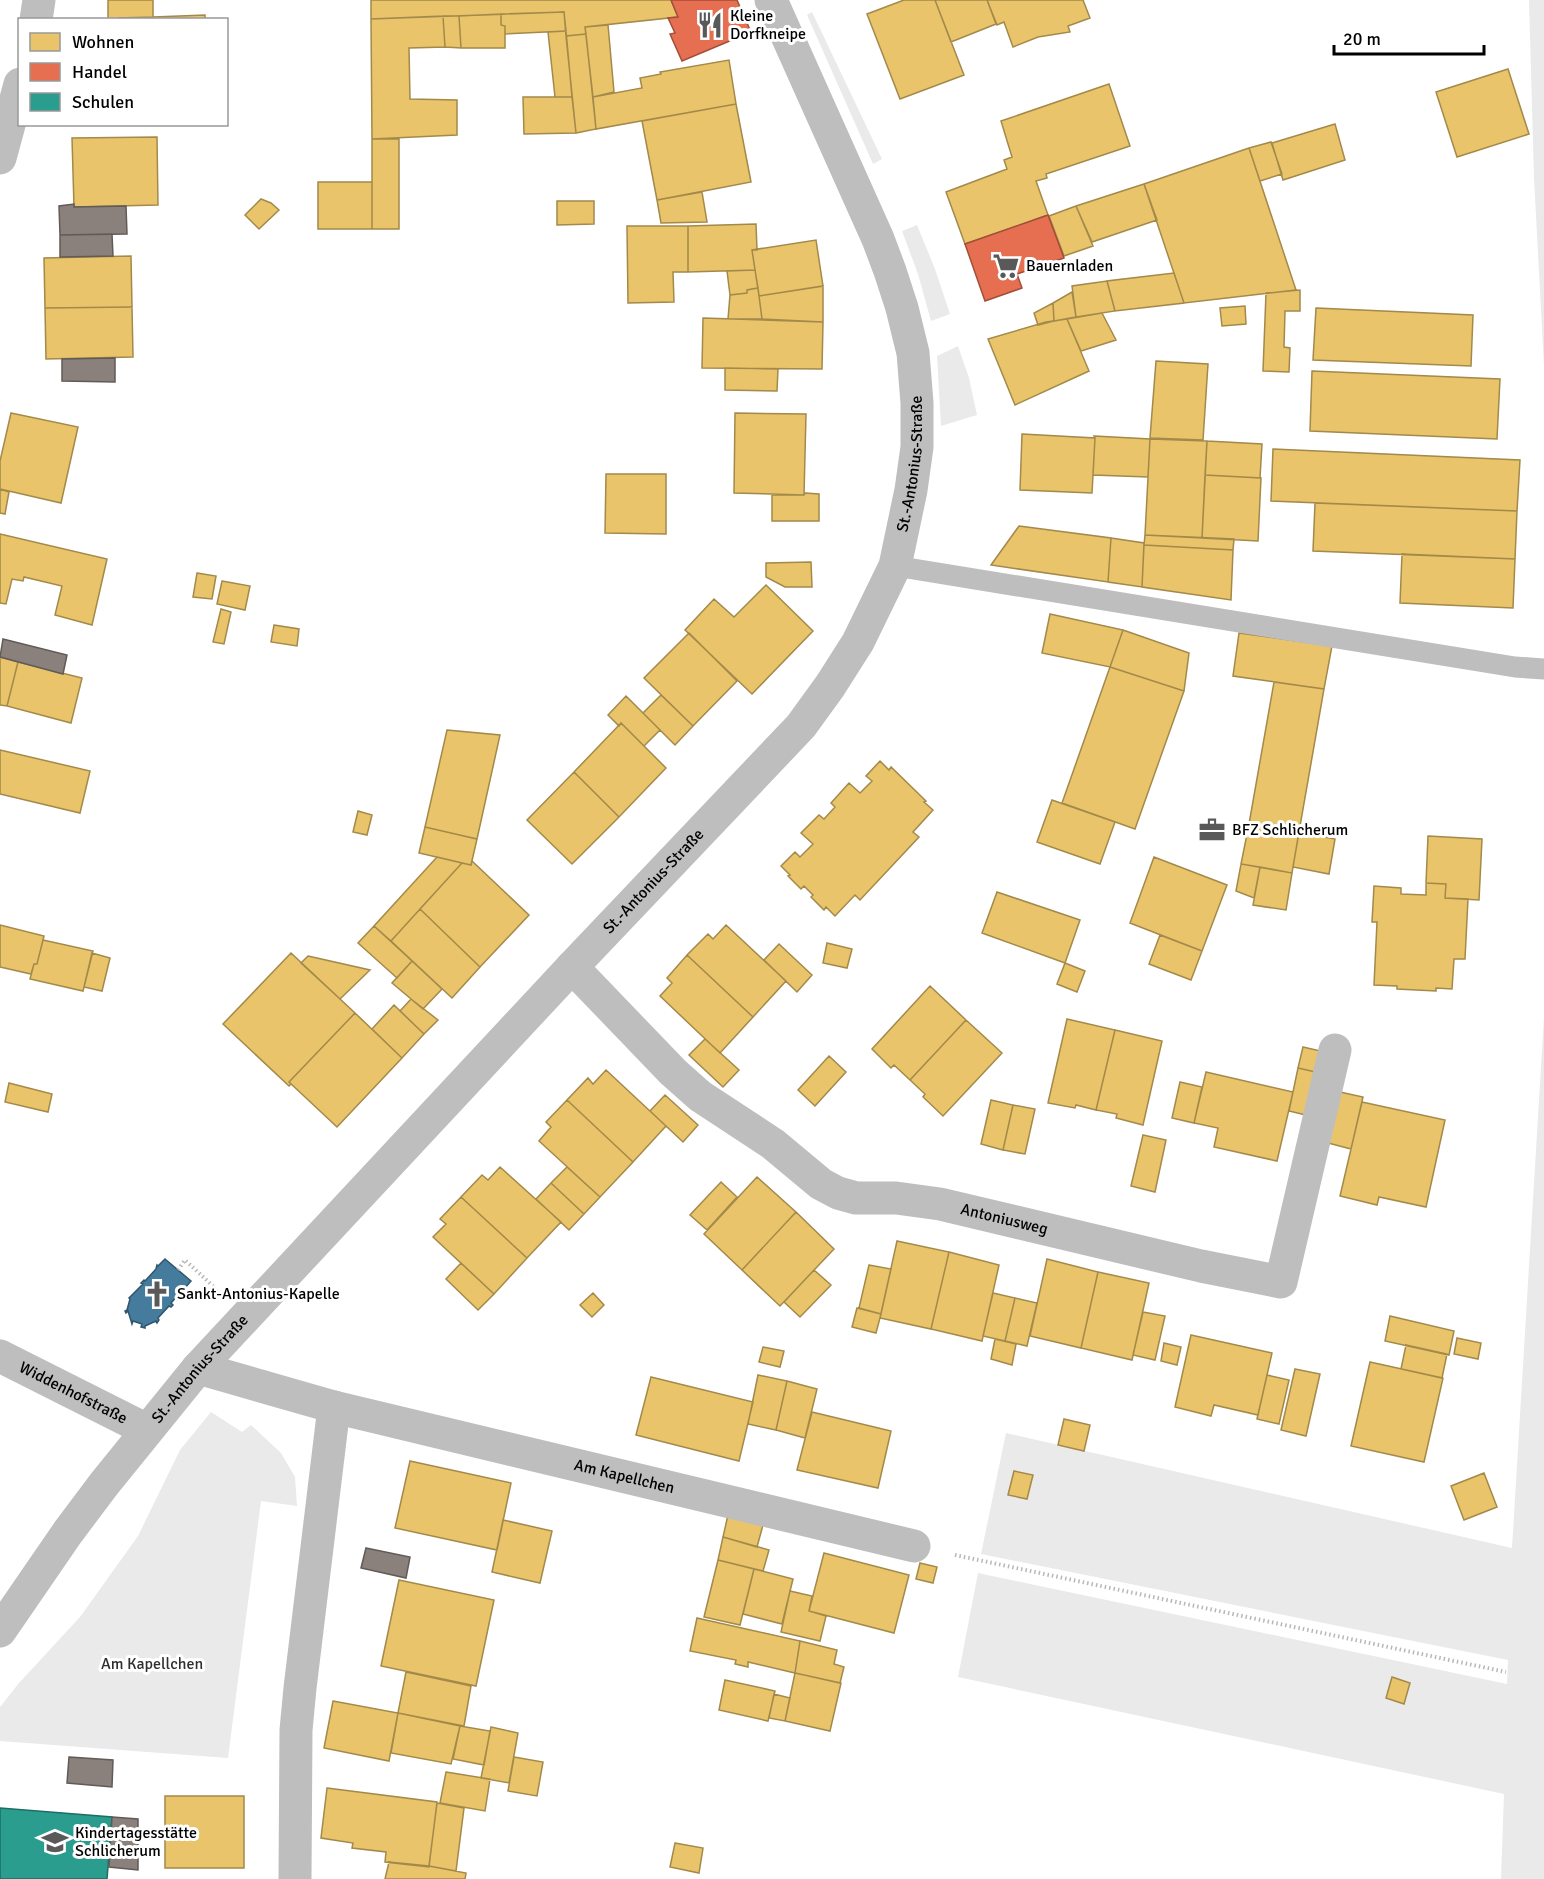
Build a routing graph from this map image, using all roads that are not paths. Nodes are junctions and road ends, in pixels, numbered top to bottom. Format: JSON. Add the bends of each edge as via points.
{"nodes":[{"id":1,"x":39,"y":0,"type":"edge"},
{"id":2,"x":771,"y":0,"type":"edge"},
{"id":3,"x":36,"y":18,"type":"edge"},
{"id":4,"x":18,"y":91,"type":"edge"},
{"id":5,"x":0,"y":158,"type":"edge"},
{"id":6,"x":895,"y":566,"type":"junction"},
{"id":7,"x":1544,"y":669,"type":"edge"},
{"id":8,"x":572,"y":967,"type":"junction"},
{"id":9,"x":1335,"y":1050,"type":"dead end"},
{"id":10,"x":0,"y":1356,"type":"edge"},
{"id":11,"x":198,"y":1368,"type":"junction"},
{"id":12,"x":334,"y":1407,"type":"junction"},
{"id":13,"x":147,"y":1430,"type":"junction"},
{"id":14,"x":914,"y":1546,"type":"road end"},
{"id":15,"x":0,"y":1631,"type":"edge"},
{"id":16,"x":296,"y":1879,"type":"edge"}],
"edges":[{"from":1,"to":3,"type":"street"},
{"from":2,"to":6,"type":"street","name":"St.-Antonius-Straße","via":[[879,239],[913,353],[917,447]]},
{"from":4,"to":5,"type":"street"},
{"from":6,"to":7,"type":"lane"},
{"from":6,"to":8,"type":"street","name":"St.-Antonius-Straße","via":[[858,642],[801,726]]},
{"from":8,"to":9,"type":"street","name":"Antoniusweg","via":[[700,1096],[838,1193],[856,1198],[940,1204],[1281,1282]]},
{"from":8,"to":11,"type":"street","name":"St.-Antonius-Straße"},
{"from":10,"to":13,"type":"street","name":"Widdenhofstraße"},
{"from":11,"to":12,"type":"street","name":"Am Kapellchen"},
{"from":11,"to":13,"type":"street","name":"St.-Antonius-Straße"},
{"from":12,"to":14,"type":"street","name":"Am Kapellchen"},
{"from":12,"to":16,"type":"street","via":[[296,1730]]},
{"from":13,"to":15,"type":"street","name":"St.-Antonius-Straße","via":[[68,1532]]}]}
